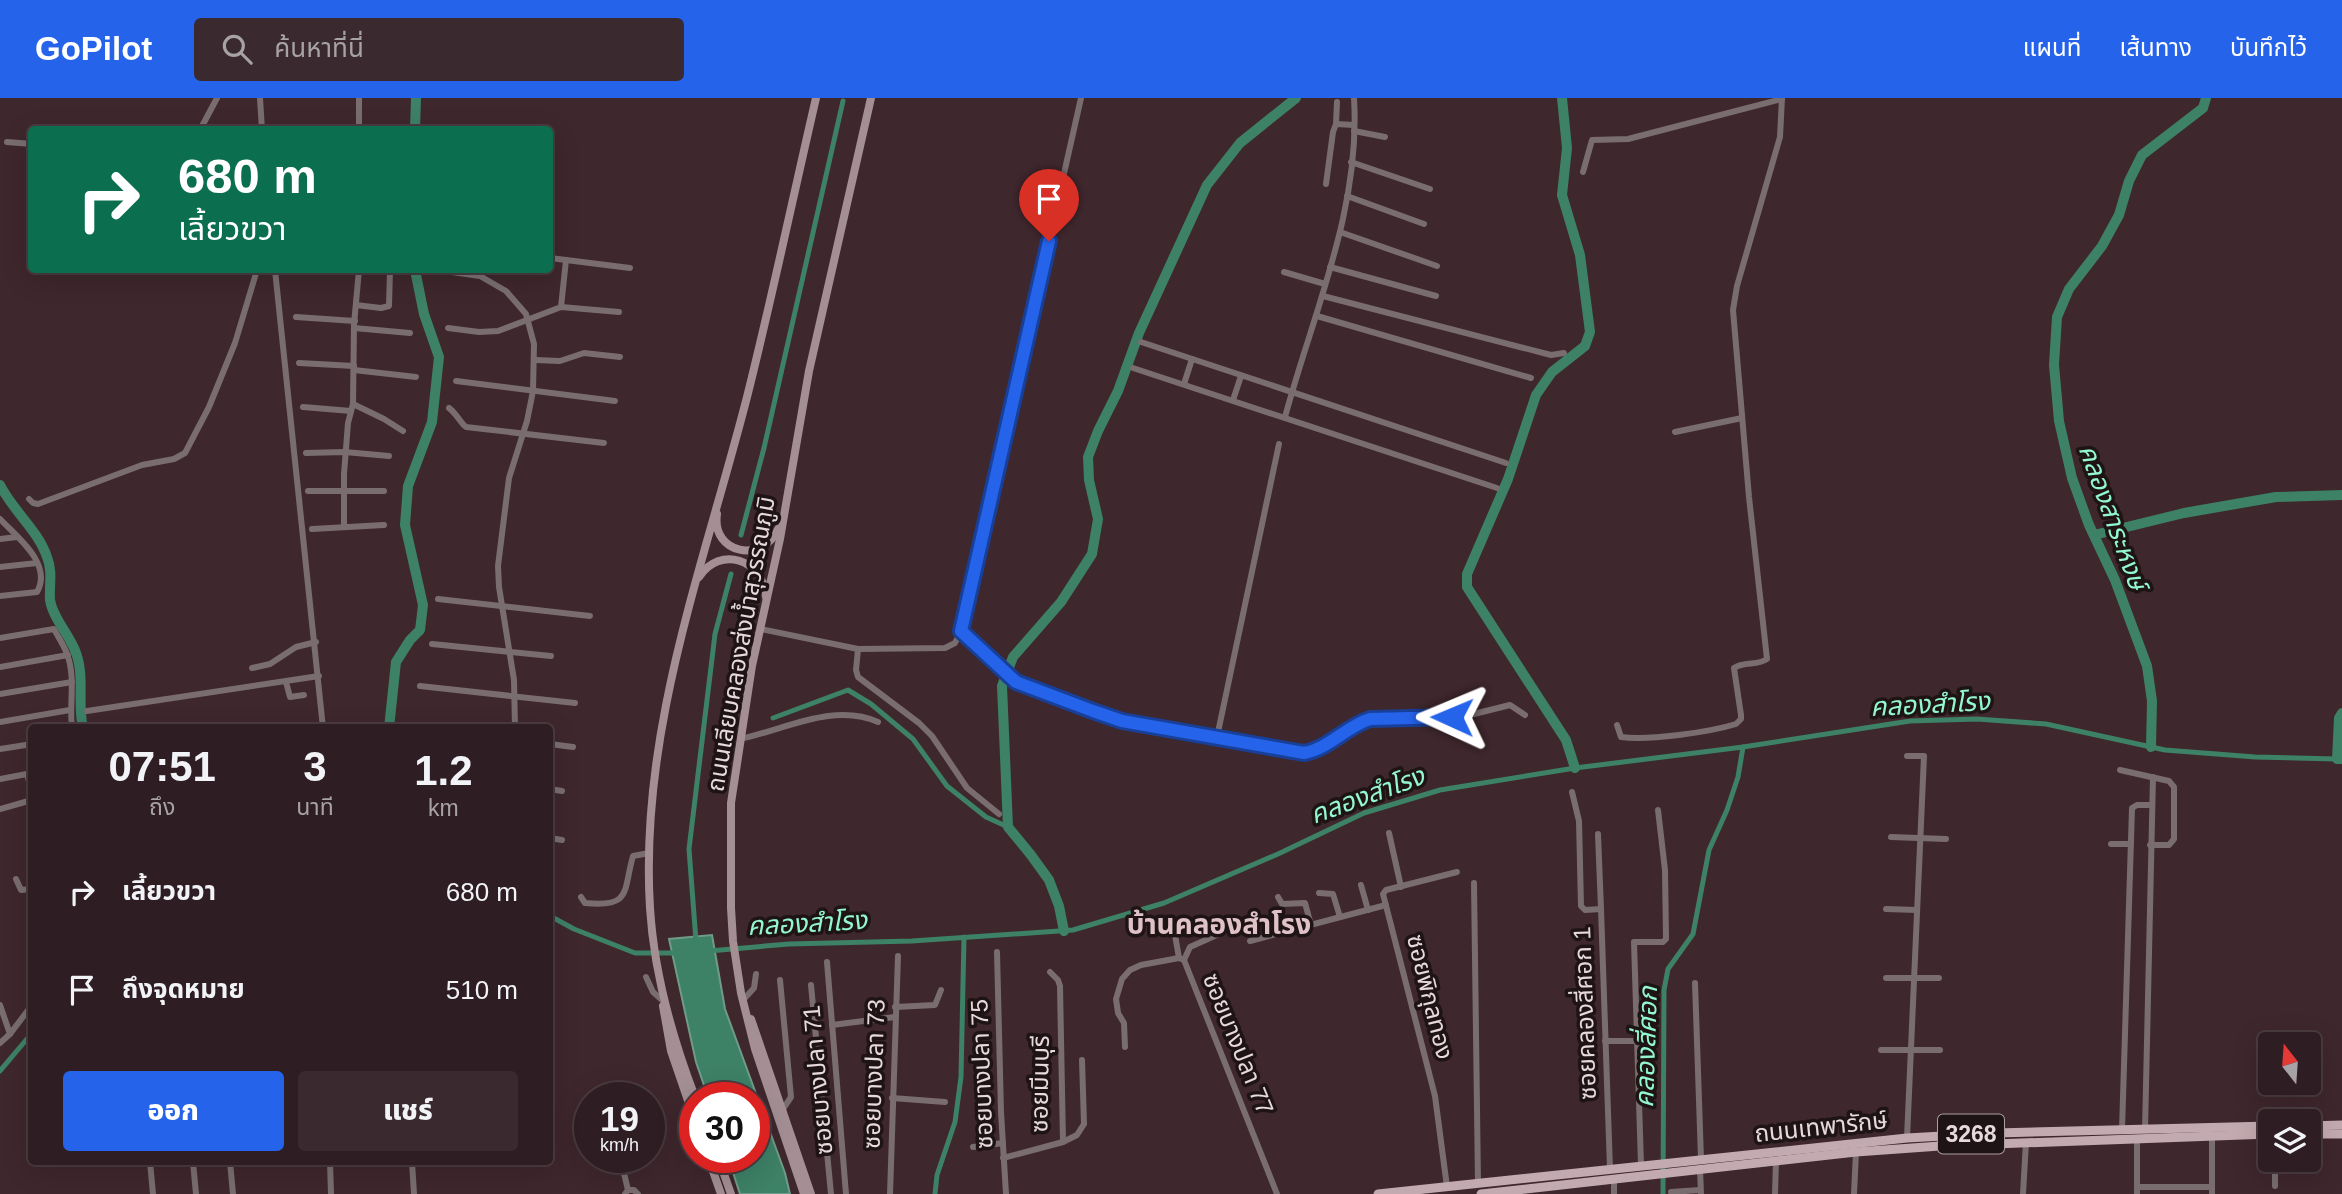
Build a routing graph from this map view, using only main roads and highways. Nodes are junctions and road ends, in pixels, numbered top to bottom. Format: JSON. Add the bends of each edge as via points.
{"nodes":[{"id":1,"x":816,"y":98,"type":"edge"},
{"id":2,"x":869,"y":98,"type":"edge"},
{"id":3,"x":724,"y":478,"type":"junction"},
{"id":4,"x":783,"y":516,"type":"junction"},
{"id":5,"x":692,"y":589,"type":"junction"},
{"id":6,"x":766,"y":607,"type":"junction"},
{"id":7,"x":662,"y":993,"type":"junction"},
{"id":8,"x":742,"y":993,"type":"junction"},
{"id":9,"x":682,"y":1082,"type":"edge"},
{"id":10,"x":689,"y":1082,"type":"edge"},
{"id":11,"x":2342,"y":1125,"type":"edge"},
{"id":12,"x":2258,"y":1126,"type":"edge"},
{"id":13,"x":2321,"y":1126,"type":"edge"},
{"id":14,"x":2258,"y":1134,"type":"edge"},
{"id":15,"x":2321,"y":1134,"type":"edge"},
{"id":16,"x":2342,"y":1134,"type":"edge"},
{"id":17,"x":1700,"y":1163,"type":"junction"},
{"id":18,"x":714,"y":1173,"type":"edge"},
{"id":19,"x":724,"y":1173,"type":"edge"},
{"id":20,"x":1612,"y":1174,"type":"junction"},
{"id":21,"x":721,"y":1194,"type":"edge"},
{"id":22,"x":731,"y":1194,"type":"edge"},
{"id":23,"x":804,"y":1194,"type":"edge"},
{"id":24,"x":811,"y":1194,"type":"edge"},
{"id":25,"x":1378,"y":1194,"type":"edge"},
{"id":26,"x":1481,"y":1194,"type":"edge"}],
"edges":[{"from":1,"to":3,"type":"main road","name":"ถนนเลียบคลองส่งน้ำสุวรรณภูมิ"},
{"from":2,"to":4,"type":"main road","name":"ถนนเลียบคลองส่งน้ำสุวรรณภูมิ","via":[[809,371]]},
{"from":3,"to":4,"type":"main road","via":[[716,522],[720,536],[732,547],[747,551],[764,547],[775,536]]},
{"from":3,"to":5,"type":"main road","name":"ถนนเลียบคลองส่งน้ำสุวรรณภูมิ"},
{"from":4,"to":6,"type":"main road","name":"ถนนเลียบคลองส่งน้ำสุวรรณภูมิ"},
{"from":5,"to":6,"type":"main road","via":[[708,567],[738,560],[761,578]]},
{"from":5,"to":7,"type":"main road","name":"ถนนเลียบคลองส่งน้ำสุวรรณภูมิ","via":[[662,721],[651,807],[650,911]]},
{"from":6,"to":8,"type":"main road","name":"ถนนเลียบคลองส่งน้ำสุวรรณภูมิ","via":[[731,803],[731,908]]},
{"from":7,"to":9,"type":"main road","via":[[671,1051]]},
{"from":7,"to":10,"type":"main road","name":"ถนนเลียบคลองส่งน้ำสุวรรณภูมิ"},
{"from":8,"to":23,"type":"main road","name":"ถนนเลียบคลองส่งน้ำสุวรรณภูมิ","via":[[755,1049]]},
{"from":8,"to":24,"type":"main road"},
{"from":11,"to":13,"type":"main road"},
{"from":12,"to":17,"type":"main road","name":"ถนนเทพารักษ์","number":"3268","via":[[1907,1138]]},
{"from":14,"to":17,"type":"main road","name":"ถนนเทพารักษ์","number":"3268","via":[[2026,1142]]},
{"from":15,"to":16,"type":"main road"},
{"from":17,"to":20,"type":"main road","name":"ถนนเทพารักษ์","number":"3268"},
{"from":18,"to":21,"type":"main road"},
{"from":19,"to":22,"type":"main road"},
{"from":20,"to":25,"type":"main road","name":"ถนนเทพารักษ์","number":"3268"},
{"from":20,"to":26,"type":"main road","name":"ถนนเทพารักษ์","number":"3268"}]}
